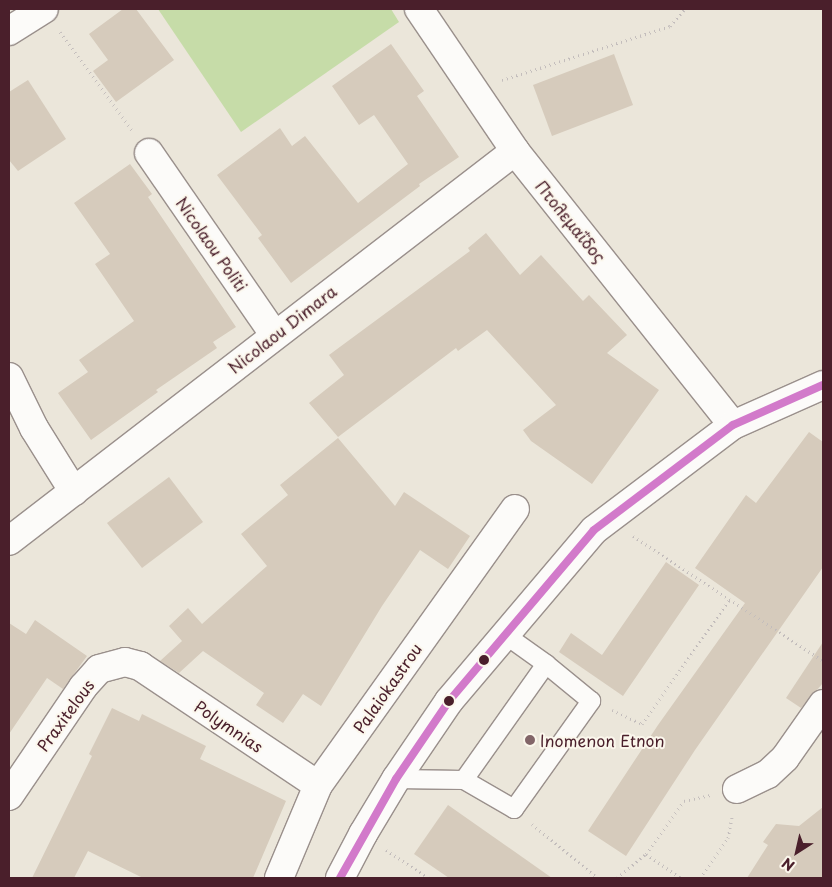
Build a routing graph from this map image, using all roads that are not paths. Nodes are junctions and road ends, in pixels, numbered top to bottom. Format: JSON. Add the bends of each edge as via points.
{"nodes":[{"id":1,"x":44,"y":9,"type":"edge"},
{"id":2,"x":419,"y":9,"type":"edge"},
{"id":3,"x":9,"y":31,"type":"edge"},
{"id":4,"x":515,"y":151,"type":"junction"},
{"id":5,"x":149,"y":153,"type":"road end"},
{"id":6,"x":274,"y":334,"type":"junction"},
{"id":7,"x":9,"y":377,"type":"edge"},
{"id":8,"x":823,"y":385,"type":"edge"},
{"id":9,"x":733,"y":425,"type":"junction"},
{"id":10,"x":74,"y":492,"type":"junction"},
{"id":11,"x":515,"y":509,"type":"dead end"},
{"id":12,"x":9,"y":541,"type":"edge"},
{"id":13,"x":504,"y":634,"type":"junction"},
{"id":14,"x":546,"y":664,"type":"junction"},
{"id":15,"x":140,"y":666,"type":"joint"},
{"id":16,"x":823,"y":704,"type":"edge"},
{"id":17,"x":396,"y":778,"type":"junction"},
{"id":18,"x":464,"y":780,"type":"junction"},
{"id":19,"x":318,"y":785,"type":"junction"},
{"id":20,"x":737,"y":789,"type":"road end"},
{"id":21,"x":9,"y":796,"type":"edge"},
{"id":22,"x":279,"y":878,"type":"edge"},
{"id":23,"x":340,"y":878,"type":"edge"}],
"edges":[{"from":1,"to":3,"type":"street"},
{"from":2,"to":4,"type":"street","name":"Πτολεμαΐδος"},
{"from":4,"to":6,"type":"street","name":"Nicolaou Dimara"},
{"from":4,"to":9,"type":"street","name":"Πτολεμαΐδος"},
{"from":5,"to":6,"type":"street","name":"Nicolaou Politi"},
{"from":6,"to":10,"type":"street","name":"Nicolaou Dimara"},
{"from":7,"to":10,"type":"street","via":[[34,428]]},
{"from":8,"to":9,"type":"street"},
{"from":9,"to":13,"type":"street","via":[[594,530]]},
{"from":10,"to":12,"type":"street","name":"Nicolaou Dimara"},
{"from":11,"to":19,"type":"street","name":"Palaiokastrou"},
{"from":13,"to":14,"type":"lane"},
{"from":13,"to":17,"type":"street","via":[[449,701]]},
{"from":14,"to":18,"type":"lane"},
{"from":14,"to":18,"type":"lane","via":[[591,701],[514,809]]},
{"from":15,"to":19,"type":"street","name":"Polymnias"},
{"from":15,"to":21,"type":"street","name":"Praxitelous","via":[[125,662],[99,670],[83,687]]},
{"from":16,"to":20,"type":"street","via":[[785,758],[768,774]]},
{"from":17,"to":18,"type":"lane"},
{"from":17,"to":23,"type":"street"},
{"from":19,"to":22,"type":"street","name":"Palaiokastrou"}]}
